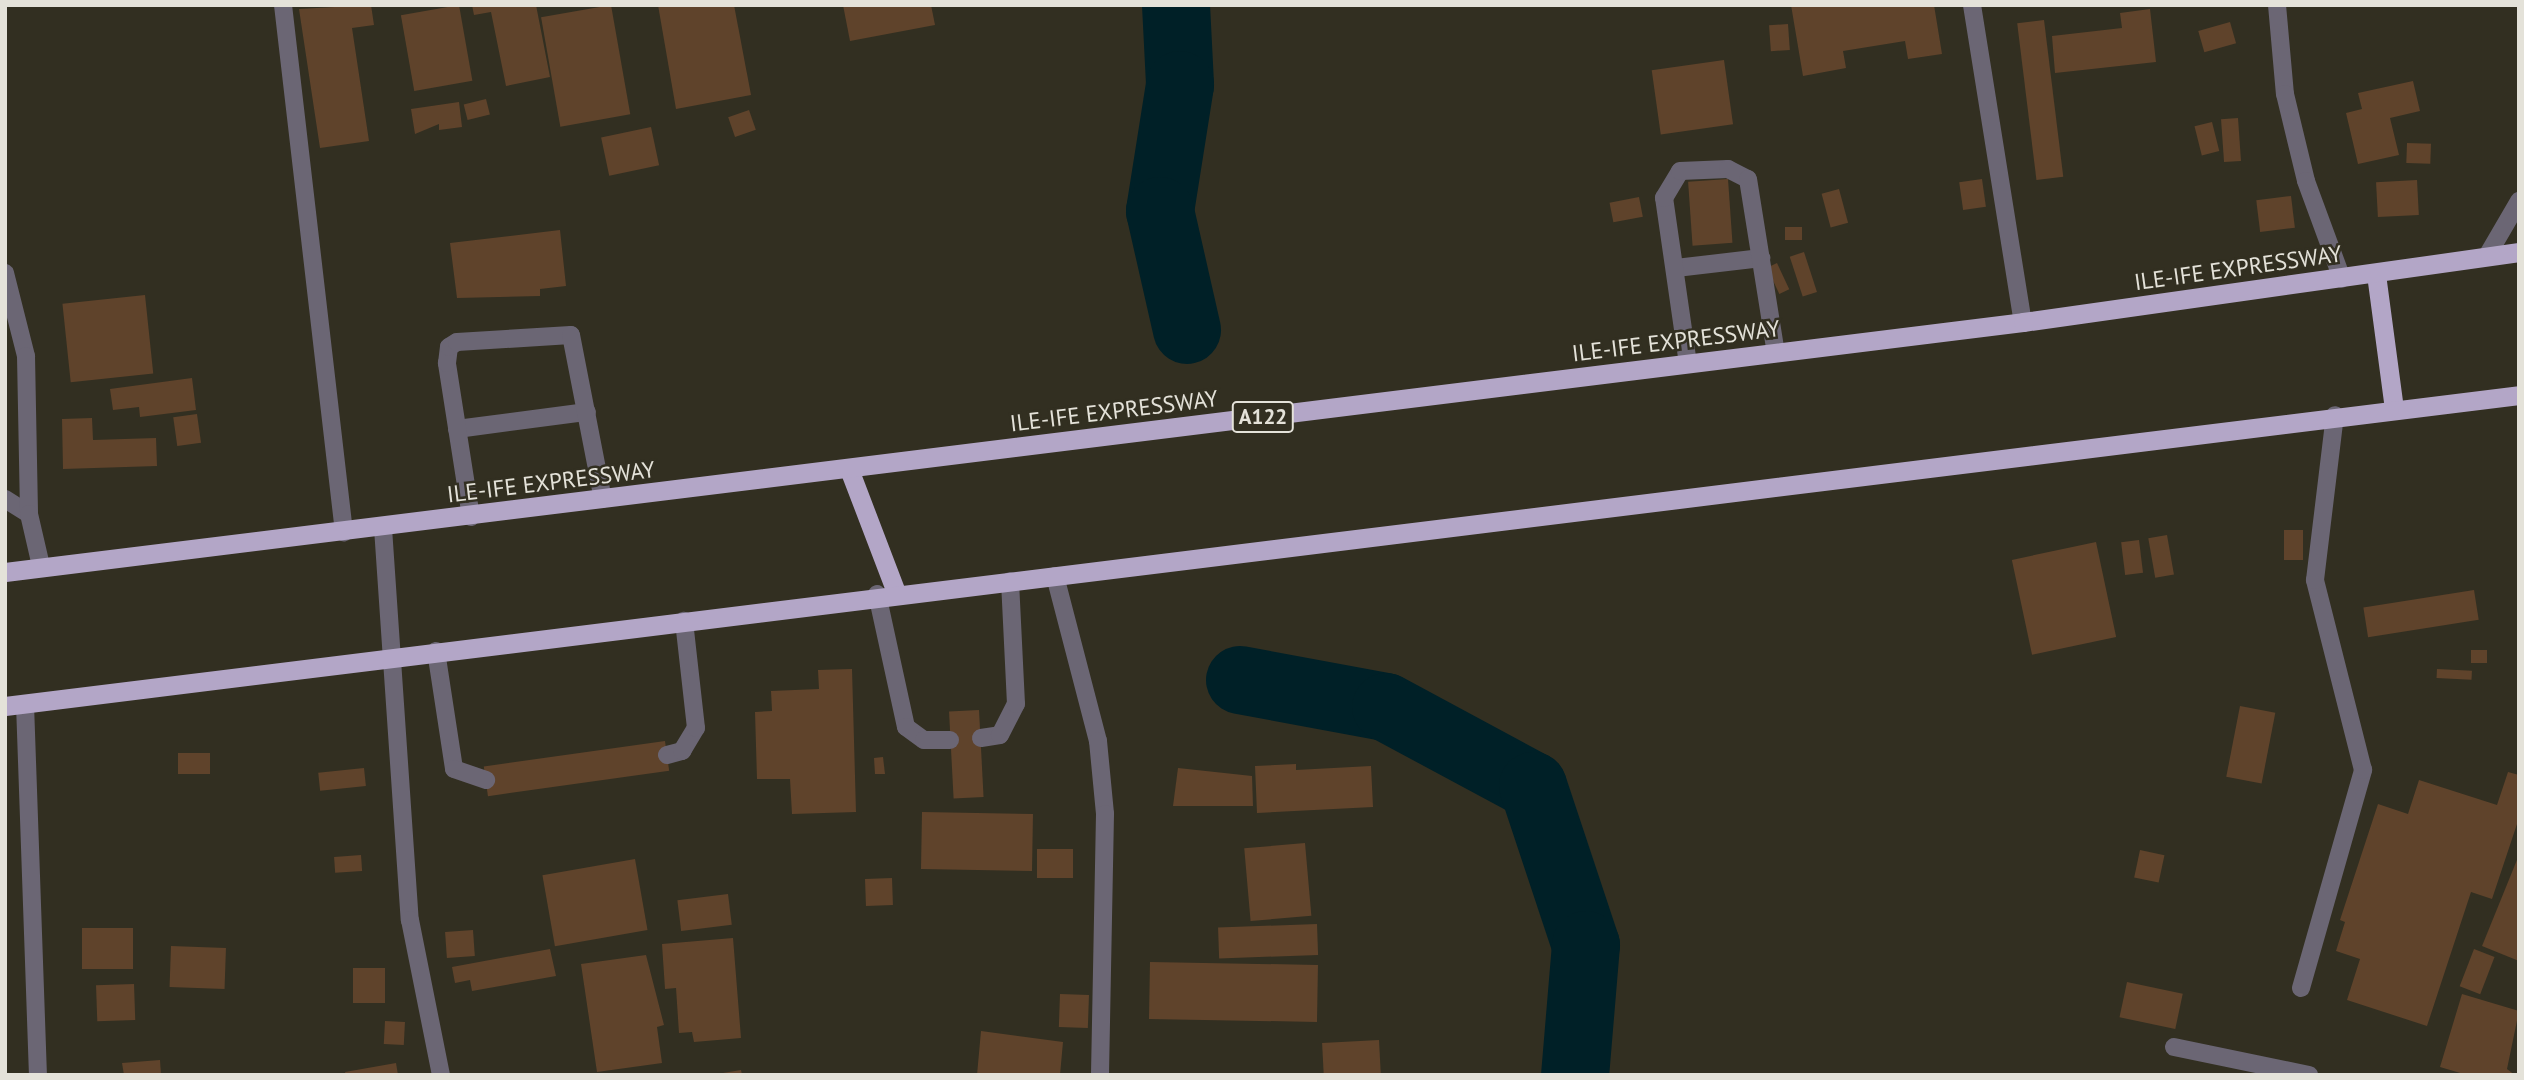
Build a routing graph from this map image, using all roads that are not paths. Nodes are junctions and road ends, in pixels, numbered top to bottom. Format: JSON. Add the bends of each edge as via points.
{"nodes":[{"id":1,"x":283,"y":5,"type":"edge"},
{"id":2,"x":1972,"y":5,"type":"edge"},
{"id":3,"x":2277,"y":5,"type":"edge"},
{"id":4,"x":2519,"y":201,"type":"edge"},
{"id":5,"x":2519,"y":252,"type":"edge"},
{"id":6,"x":2487,"y":256,"type":"junction"},
{"id":7,"x":1761,"y":258,"type":"junction"},
{"id":8,"x":1676,"y":268,"type":"junction"},
{"id":9,"x":5,"y":273,"type":"edge"},
{"id":10,"x":2376,"y":274,"type":"junction"},
{"id":11,"x":2342,"y":279,"type":"junction"},
{"id":12,"x":2023,"y":322,"type":"junction"},
{"id":13,"x":1776,"y":353,"type":"junction"},
{"id":14,"x":1688,"y":365,"type":"junction"},
{"id":15,"x":2519,"y":396,"type":"edge"},
{"id":16,"x":2394,"y":409,"type":"junction"},
{"id":17,"x":587,"y":412,"type":"junction"},
{"id":18,"x":2335,"y":415,"type":"junction"},
{"id":19,"x":457,"y":429,"type":"junction"},
{"id":20,"x":849,"y":469,"type":"junction"},
{"id":21,"x":5,"y":499,"type":"edge"},
{"id":22,"x":603,"y":499,"type":"junction"},
{"id":23,"x":29,"y":514,"type":"junction"},
{"id":24,"x":471,"y":517,"type":"junction"},
{"id":25,"x":383,"y":528,"type":"junction"},
{"id":26,"x":344,"y":532,"type":"junction"},
{"id":27,"x":41,"y":566,"type":"junction"},
{"id":28,"x":5,"y":572,"type":"edge"},
{"id":29,"x":1055,"y":576,"type":"junction"},
{"id":30,"x":1010,"y":581,"type":"junction"},
{"id":31,"x":886,"y":593,"type":"junction"},
{"id":32,"x":684,"y":621,"type":"junction"},
{"id":33,"x":436,"y":651,"type":"junction"},
{"id":34,"x":395,"y":656,"type":"junction"},
{"id":35,"x":15,"y":705,"type":"edge"},
{"id":36,"x":981,"y":738,"type":"dead end"},
{"id":37,"x":950,"y":740,"type":"dead end"},
{"id":38,"x":667,"y":755,"type":"dead end"},
{"id":39,"x":486,"y":780,"type":"dead end"},
{"id":40,"x":2301,"y":988,"type":"dead end"},
{"id":41,"x":2174,"y":1047,"type":"dead end"},
{"id":42,"x":38,"y":1075,"type":"edge"},
{"id":43,"x":441,"y":1075,"type":"edge"},
{"id":44,"x":1100,"y":1075,"type":"edge"},
{"id":45,"x":2309,"y":1075,"type":"edge"}],
"edges":[{"from":1,"to":26,"type":"street"},
{"from":2,"to":12,"type":"street"},
{"from":3,"to":11,"type":"street","via":[[2285,94],[2306,181]]},
{"from":4,"to":6,"type":"street"},
{"from":5,"to":6,"type":"highway","name":"ILE-IFE EXPRESSWAY","number":"A122"},
{"from":6,"to":10,"type":"highway","name":"ILE-IFE EXPRESSWAY","number":"A122"},
{"from":7,"to":8,"type":"street"},
{"from":7,"to":8,"type":"street","via":[[1748,179],[1728,169],[1680,171],[1664,198]]},
{"from":7,"to":13,"type":"street"},
{"from":8,"to":14,"type":"street"},
{"from":9,"to":23,"type":"street","via":[[26,356]]},
{"from":10,"to":11,"type":"highway","name":"ILE-IFE EXPRESSWAY","number":"A122"},
{"from":10,"to":16,"type":"highway"},
{"from":11,"to":12,"type":"highway","name":"ILE-IFE EXPRESSWAY","number":"A122"},
{"from":12,"to":13,"type":"highway","name":"ILE-IFE EXPRESSWAY","number":"A122"},
{"from":13,"to":14,"type":"highway","name":"ILE-IFE EXPRESSWAY","number":"A122"},
{"from":14,"to":20,"type":"highway","name":"ILE-IFE EXPRESSWAY","number":"A122"},
{"from":15,"to":16,"type":"highway"},
{"from":16,"to":18,"type":"highway"},
{"from":17,"to":19,"type":"street"},
{"from":17,"to":19,"type":"street","via":[[571,335],[457,342],[446,353]]},
{"from":17,"to":22,"type":"street"},
{"from":18,"to":29,"type":"highway","via":[[1884,477]]},
{"from":18,"to":40,"type":"street","via":[[2315,580],[2363,770]]},
{"from":19,"to":24,"type":"street"},
{"from":20,"to":22,"type":"highway","name":"ILE-IFE EXPRESSWAY","number":"A122"},
{"from":20,"to":31,"type":"highway"},
{"from":21,"to":23,"type":"street"},
{"from":22,"to":24,"type":"highway","name":"ILE-IFE EXPRESSWAY","number":"A122"},
{"from":23,"to":27,"type":"street"},
{"from":24,"to":25,"type":"highway","name":"ILE-IFE EXPRESSWAY","number":"A122"},
{"from":25,"to":26,"type":"highway","name":"ILE-IFE EXPRESSWAY","number":"A122"},
{"from":25,"to":34,"type":"street"},
{"from":26,"to":27,"type":"highway","name":"ILE-IFE EXPRESSWAY","number":"A122"},
{"from":27,"to":28,"type":"highway","name":"ILE-IFE EXPRESSWAY","number":"A122"},
{"from":29,"to":30,"type":"highway"},
{"from":29,"to":44,"type":"street","via":[[1098,741],[1105,814]]},
{"from":30,"to":31,"type":"highway"},
{"from":30,"to":36,"type":"street","via":[[1016,704],[1000,735]]},
{"from":31,"to":32,"type":"highway"},
{"from":31,"to":37,"type":"street","via":[[906,727],[924,740]]},
{"from":32,"to":33,"type":"highway"},
{"from":32,"to":38,"type":"street","via":[[696,728],[682,751]]},
{"from":33,"to":34,"type":"highway"},
{"from":33,"to":39,"type":"street","via":[[454,769],[460,776]]},
{"from":34,"to":35,"type":"highway"},
{"from":34,"to":43,"type":"street","via":[[410,920]]},
{"from":35,"to":42,"type":"street"},
{"from":41,"to":45,"type":"street"}]}
